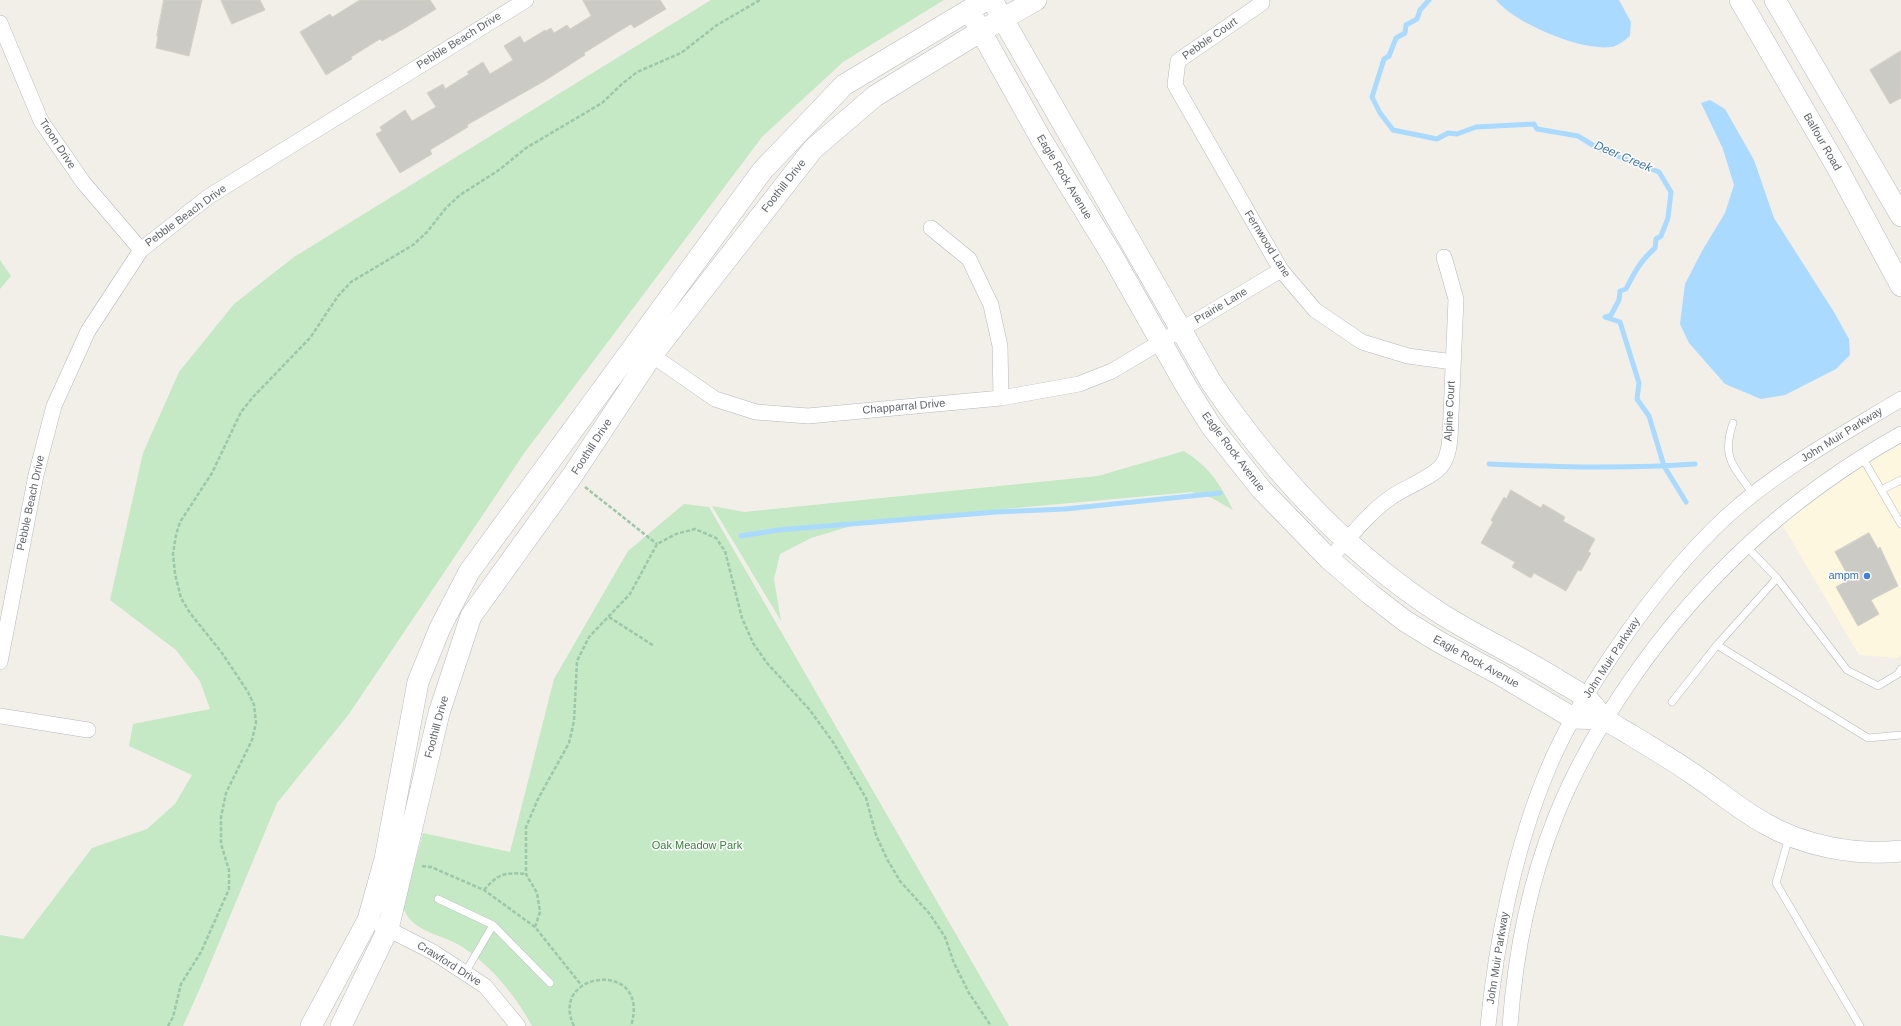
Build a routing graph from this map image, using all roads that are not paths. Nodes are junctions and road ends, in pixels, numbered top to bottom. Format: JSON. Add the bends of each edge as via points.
{"nodes":[{"id":1,"x":526,"y":0,"type":"edge"},
{"id":2,"x":992,"y":0,"type":"edge"},
{"id":3,"x":1036,"y":0,"type":"edge"},
{"id":4,"x":1740,"y":0,"type":"edge"},
{"id":5,"x":1775,"y":0,"type":"edge"},
{"id":6,"x":973,"y":3,"type":"edge"},
{"id":7,"x":1262,"y":3,"type":"dead end"},
{"id":8,"x":1003,"y":19,"type":"junction"},
{"id":9,"x":0,"y":23,"type":"edge"},
{"id":10,"x":981,"y":31,"type":"junction"},
{"id":11,"x":1175,"y":85,"type":"joint"},
{"id":12,"x":1901,"y":216,"type":"edge"},
{"id":13,"x":932,"y":228,"type":"dead end"},
{"id":14,"x":140,"y":250,"type":"junction"},
{"id":15,"x":1444,"y":257,"type":"dead end"},
{"id":16,"x":1281,"y":270,"type":"junction"},
{"id":17,"x":1901,"y":286,"type":"edge"},
{"id":18,"x":1181,"y":330,"type":"junction"},
{"id":19,"x":1161,"y":342,"type":"junction"},
{"id":20,"x":644,"y":350,"type":"junction"},
{"id":21,"x":1453,"y":362,"type":"junction"},
{"id":22,"x":1001,"y":398,"type":"junction"},
{"id":23,"x":1901,"y":399,"type":"edge"},
{"id":24,"x":1733,"y":423,"type":"dead end"},
{"id":25,"x":1901,"y":434,"type":"edge"},
{"id":26,"x":1862,"y":457,"type":"junction"},
{"id":27,"x":1901,"y":480,"type":"edge"},
{"id":28,"x":1881,"y":490,"type":"junction"},
{"id":29,"x":1753,"y":494,"type":"junction"},
{"id":30,"x":1901,"y":524,"type":"edge"},
{"id":31,"x":1346,"y":541,"type":"junction"},
{"id":32,"x":1746,"y":546,"type":"junction"},
{"id":33,"x":1329,"y":559,"type":"junction"},
{"id":34,"x":1777,"y":578,"type":"junction"},
{"id":35,"x":1717,"y":645,"type":"junction"},
{"id":36,"x":0,"y":662,"type":"edge"},
{"id":37,"x":1900,"y":673,"type":"edge"},
{"id":38,"x":1585,"y":697,"type":"junction"},
{"id":39,"x":1672,"y":702,"type":"dead end"},
{"id":40,"x":0,"y":716,"type":"edge"},
{"id":41,"x":1573,"y":718,"type":"junction"},
{"id":42,"x":1605,"y":719,"type":"junction"},
{"id":43,"x":88,"y":730,"type":"dead end"},
{"id":44,"x":1901,"y":735,"type":"edge"},
{"id":45,"x":1789,"y":835,"type":"junction"},
{"id":46,"x":1901,"y":851,"type":"edge"},
{"id":47,"x":438,"y":900,"type":"dead end"},
{"id":48,"x":368,"y":920,"type":"junction"},
{"id":49,"x":493,"y":925,"type":"junction"},
{"id":50,"x":388,"y":929,"type":"junction"},
{"id":51,"x":465,"y":973,"type":"junction"},
{"id":52,"x":550,"y":983,"type":"dead end"},
{"id":53,"x":311,"y":1026,"type":"edge"},
{"id":54,"x":341,"y":1026,"type":"edge"},
{"id":55,"x":518,"y":1026,"type":"edge"},
{"id":56,"x":1488,"y":1026,"type":"edge"},
{"id":57,"x":1510,"y":1026,"type":"edge"},
{"id":58,"x":1860,"y":1026,"type":"edge"}],
"edges":[{"from":1,"to":14,"type":"street","name":"Pebble Beach Drive","via":[[208,197]]},
{"from":2,"to":8,"type":"street","name":"Eagle Rock Avenue"},
{"from":3,"to":8,"type":"street","name":"Foothill Drive"},
{"from":4,"to":17,"type":"street","name":"Balfour Road","via":[[1837,167]]},
{"from":5,"to":12,"type":"street"},
{"from":6,"to":10,"type":"street","name":"Eagle Rock Avenue"},
{"from":6,"to":20,"type":"street","name":"Foothill Drive","via":[[880,65],[844,85],[762,171]]},
{"from":7,"to":11,"type":"street","name":"Pebble Court","via":[[1178,61]]},
{"from":8,"to":10,"type":"street","name":"Foothill Drive"},
{"from":8,"to":18,"type":"street","name":"Eagle Rock Avenue"},
{"from":9,"to":14,"type":"street","name":"Troon Drive","via":[[41,121],[82,182]]},
{"from":10,"to":19,"type":"street","name":"Eagle Rock Avenue","via":[[1041,139]]},
{"from":10,"to":20,"type":"street","name":"Foothill Drive","via":[[875,96],[813,149]]},
{"from":11,"to":16,"type":"street","name":"Fernwood Lane"},
{"from":13,"to":22,"type":"street","via":[[968,259],[990,304],[1000,346]]},
{"from":14,"to":36,"type":"street","name":"Pebble Beach Drive","via":[[88,331],[54,406],[36,475]]},
{"from":15,"to":21,"type":"street","name":"Alpine Court","via":[[1456,299]]},
{"from":16,"to":18,"type":"street","name":"Prairie Lane"},
{"from":16,"to":21,"type":"street","name":"Fernwood Lane","via":[[1315,310],[1362,342],[1408,356]]},
{"from":18,"to":19,"type":"street","name":"Prairie Lane"},
{"from":18,"to":31,"type":"street","name":"Eagle Rock Avenue","via":[[1211,382],[1239,422],[1308,504]]},
{"from":19,"to":22,"type":"street","name":"Chapparral Drive","via":[[1112,371],[1079,384]]},
{"from":19,"to":33,"type":"street","name":"Eagle Rock Avenue","via":[[1210,426],[1261,489]]},
{"from":20,"to":22,"type":"street","name":"Chapparral Drive","via":[[715,399],[756,412],[808,416]]},
{"from":20,"to":48,"type":"street","name":"Foothill Drive","via":[[469,572],[440,628],[418,682],[385,859]]},
{"from":20,"to":50,"type":"street","name":"Foothill Drive","via":[[572,476],[471,616],[439,713]]},
{"from":21,"to":31,"type":"street","name":"Alpine Court","via":[[1450,438],[1442,466],[1389,498]]},
{"from":23,"to":29,"type":"street","name":"John Muir Parkway"},
{"from":24,"to":29,"type":"lane","via":[[1727,440],[1728,455]]},
{"from":25,"to":26,"type":"street","name":"John Muir Parkway"},
{"from":26,"to":28,"type":"lane"},
{"from":26,"to":32,"type":"street","name":"John Muir Parkway","via":[[1786,512]]},
{"from":27,"to":28,"type":"lane"},
{"from":28,"to":30,"type":"lane"},
{"from":29,"to":38,"type":"street","name":"John Muir Parkway","via":[[1727,516],[1673,573],[1635,621]]},
{"from":31,"to":33,"type":"street","name":"Alpine Court"},
{"from":31,"to":38,"type":"street","name":"Eagle Rock Avenue","via":[[1406,590],[1443,615],[1532,664]]},
{"from":32,"to":34,"type":"lane"},
{"from":32,"to":42,"type":"street","name":"John Muir Parkway","via":[[1712,578],[1662,636]]},
{"from":33,"to":41,"type":"street","name":"Eagle Rock Avenue","via":[[1405,621]]},
{"from":34,"to":35,"type":"lane"},
{"from":34,"to":37,"type":"lane","via":[[1847,670],[1878,686]]},
{"from":35,"to":39,"type":"lane"},
{"from":35,"to":44,"type":"lane","via":[[1868,738]]},
{"from":38,"to":41,"type":"street","name":"John Muir Parkway"},
{"from":38,"to":42,"type":"street","name":"Eagle Rock Avenue"},
{"from":40,"to":43,"type":"street"},
{"from":41,"to":42,"type":"street","name":"Eagle Rock Avenue"},
{"from":41,"to":56,"type":"street","name":"John Muir Parkway","via":[[1548,769],[1506,906],[1493,974]]},
{"from":42,"to":45,"type":"street","name":"Eagle Rock Avenue","via":[[1692,773],[1749,814]]},
{"from":42,"to":57,"type":"street","name":"John Muir Parkway","via":[[1569,786],[1545,846],[1523,926]]},
{"from":45,"to":46,"type":"street","name":"Eagle Rock Avenue","via":[[1863,852]]},
{"from":45,"to":58,"type":"lane","via":[[1776,883]]},
{"from":47,"to":49,"type":"lane"},
{"from":48,"to":50,"type":"street","name":"Crawford Drive"},
{"from":48,"to":53,"type":"street","name":"Foothill Drive"},
{"from":49,"to":51,"type":"lane"},
{"from":49,"to":52,"type":"lane"},
{"from":50,"to":51,"type":"street","name":"Crawford Drive","via":[[433,952]]},
{"from":50,"to":54,"type":"street","name":"Foothill Drive"},
{"from":51,"to":55,"type":"street","name":"Crawford Drive","via":[[485,986]]}]}
